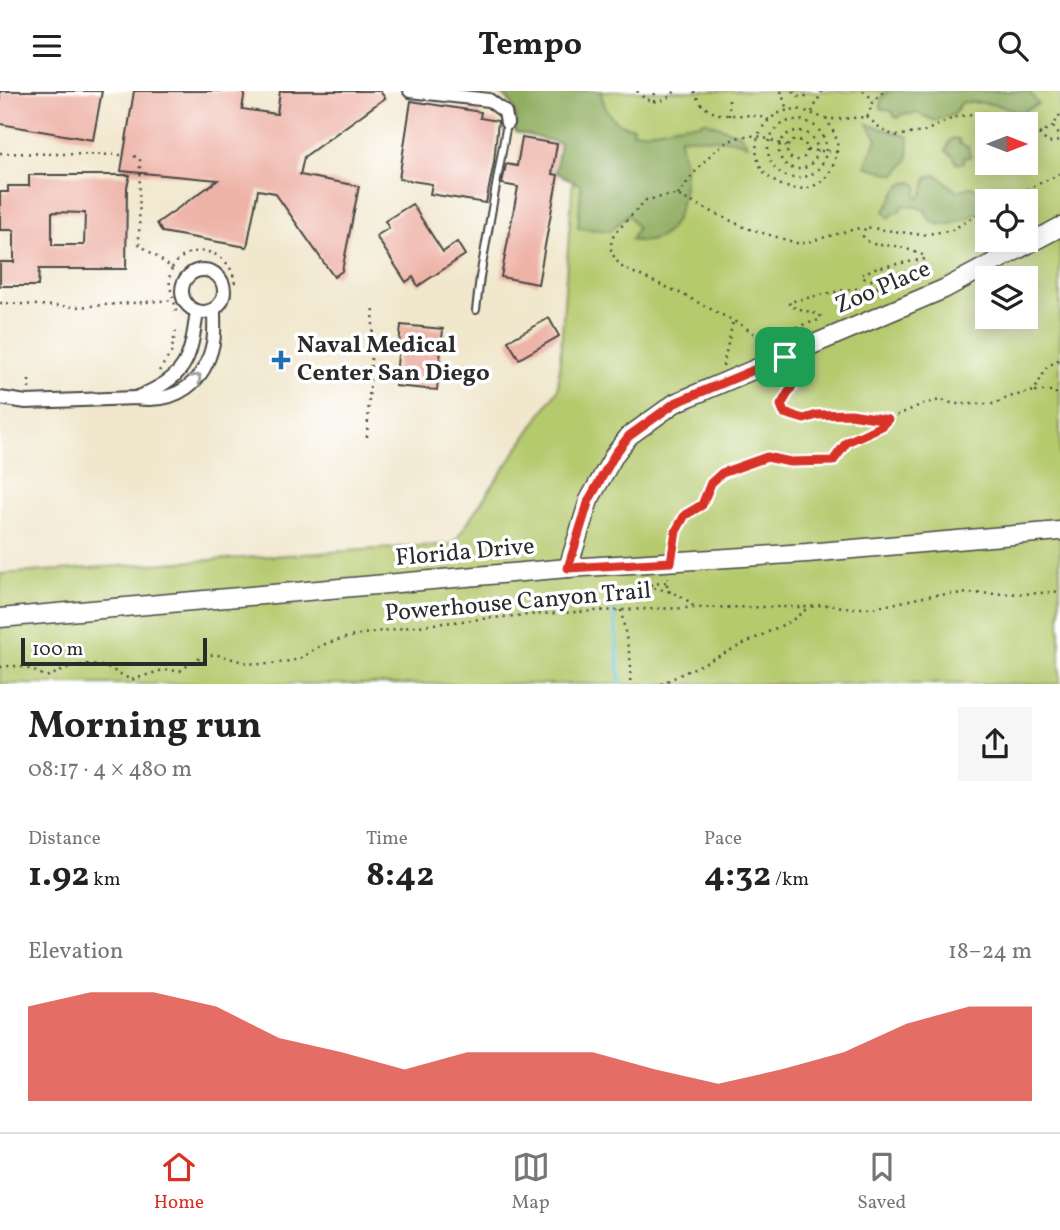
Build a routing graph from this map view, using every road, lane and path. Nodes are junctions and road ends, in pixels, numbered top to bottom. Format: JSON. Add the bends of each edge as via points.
{"nodes":[{"id":1,"x":410,"y":91,"type":"edge"},
{"id":2,"x":637,"y":91,"type":"edge"},
{"id":3,"x":656,"y":91,"type":"edge"},
{"id":4,"x":674,"y":91,"type":"edge"},
{"id":5,"x":694,"y":91,"type":"edge"},
{"id":6,"x":781,"y":91,"type":"edge"},
{"id":7,"x":793,"y":91,"type":"edge"},
{"id":8,"x":811,"y":91,"type":"edge"},
{"id":9,"x":822,"y":91,"type":"edge"},
{"id":10,"x":863,"y":91,"type":"edge"},
{"id":11,"x":884,"y":91,"type":"edge"},
{"id":12,"x":729,"y":100,"type":"dead end"},
{"id":13,"x":874,"y":100,"type":"junction"},
{"id":14,"x":654,"y":102,"type":"junction"},
{"id":15,"x":787,"y":110,"type":"junction"},
{"id":16,"x":812,"y":111,"type":"junction"},
{"id":17,"x":975,"y":113,"type":"edge"},
{"id":18,"x":1060,"y":115,"type":"edge"},
{"id":19,"x":729,"y":116,"type":"junction"},
{"id":20,"x":867,"y":117,"type":"junction"},
{"id":21,"x":826,"y":118,"type":"junction"},
{"id":22,"x":769,"y":120,"type":"junction"},
{"id":23,"x":508,"y":123,"type":"joint"},
{"id":24,"x":1053,"y":126,"type":"junction"},
{"id":25,"x":1039,"y":134,"type":"joint"},
{"id":26,"x":758,"y":136,"type":"junction"},
{"id":27,"x":1060,"y":136,"type":"edge"},
{"id":28,"x":770,"y":140,"type":"junction"},
{"id":29,"x":1060,"y":141,"type":"edge"},
{"id":30,"x":780,"y":144,"type":"junction"},
{"id":31,"x":788,"y":147,"type":"junction"},
{"id":32,"x":807,"y":150,"type":"junction"},
{"id":33,"x":816,"y":151,"type":"junction"},
{"id":34,"x":826,"y":151,"type":"junction"},
{"id":35,"x":837,"y":152,"type":"junction"},
{"id":36,"x":0,"y":153,"type":"edge"},
{"id":37,"x":125,"y":155,"type":"dead end"},
{"id":38,"x":134,"y":156,"type":"dead end"},
{"id":39,"x":1060,"y":174,"type":"edge"},
{"id":40,"x":1027,"y":189,"type":"edge"},
{"id":41,"x":677,"y":195,"type":"junction"},
{"id":42,"x":975,"y":216,"type":"edge"},
{"id":43,"x":865,"y":227,"type":"junction"},
{"id":44,"x":1060,"y":227,"type":"edge"},
{"id":45,"x":172,"y":268,"type":"junction"},
{"id":46,"x":235,"y":287,"type":"dead end"},
{"id":47,"x":174,"y":300,"type":"junction"},
{"id":48,"x":0,"y":303,"type":"edge"},
{"id":49,"x":374,"y":305,"type":"dead end"},
{"id":50,"x":214,"y":310,"type":"junction"},
{"id":51,"x":476,"y":310,"type":"dead end"},
{"id":52,"x":197,"y":311,"type":"junction"},
{"id":53,"x":176,"y":313,"type":"dead end"},
{"id":54,"x":733,"y":320,"type":"junction"},
{"id":55,"x":176,"y":330,"type":"dead end"},
{"id":56,"x":785,"y":357,"type":"junction"},
{"id":57,"x":1060,"y":359,"type":"edge"},
{"id":58,"x":722,"y":372,"type":"dead end"},
{"id":59,"x":155,"y":374,"type":"dead end"},
{"id":60,"x":29,"y":380,"type":"dead end"},
{"id":61,"x":29,"y":390,"type":"dead end"},
{"id":62,"x":1034,"y":391,"type":"junction"},
{"id":63,"x":0,"y":398,"type":"edge"},
{"id":64,"x":136,"y":398,"type":"junction"},
{"id":65,"x":1060,"y":398,"type":"edge"},
{"id":66,"x":880,"y":418,"type":"junction"},
{"id":67,"x":888,"y":420,"type":"junction"},
{"id":68,"x":882,"y":426,"type":"junction"},
{"id":69,"x":367,"y":437,"type":"dead end"},
{"id":70,"x":1060,"y":531,"type":"edge"},
{"id":71,"x":671,"y":562,"type":"junction"},
{"id":72,"x":568,"y":568,"type":"junction"},
{"id":73,"x":667,"y":582,"type":"dead end"},
{"id":74,"x":644,"y":587,"type":"junction"},
{"id":75,"x":1060,"y":591,"type":"edge"},
{"id":76,"x":694,"y":607,"type":"junction"},
{"id":77,"x":809,"y":607,"type":"junction"},
{"id":78,"x":621,"y":610,"type":"junction"},
{"id":79,"x":602,"y":611,"type":"junction"},
{"id":80,"x":0,"y":618,"type":"edge"},
{"id":81,"x":0,"y":667,"type":"edge"},
{"id":82,"x":630,"y":684,"type":"edge"},
{"id":83,"x":661,"y":684,"type":"edge"}],
"edges":[{"from":1,"to":23,"type":"street","via":[[489,100],[505,112]]},
{"from":2,"to":14,"type":"path"},
{"from":3,"to":14,"type":"path"},
{"from":4,"to":14,"type":"path","via":[[668,99]]},
{"from":5,"to":19,"type":"path","via":[[712,113]]},
{"from":6,"to":15,"type":"path"},
{"from":7,"to":8,"type":"path","via":[[802,98]]},
{"from":9,"to":16,"type":"path"},
{"from":10,"to":13,"type":"path"},
{"from":11,"to":13,"type":"path"},
{"from":12,"to":19,"type":"path"},
{"from":13,"to":20,"type":"path"},
{"from":15,"to":16,"type":"path"},
{"from":15,"to":22,"type":"path"},
{"from":16,"to":21,"type":"path"},
{"from":17,"to":20,"type":"path","via":[[923,132],[895,136]]},
{"from":18,"to":24,"type":"path"},
{"from":19,"to":22,"type":"path","via":[[759,115]]},
{"from":20,"to":21,"type":"path"},
{"from":21,"to":35,"type":"path"},
{"from":22,"to":26,"type":"path"},
{"from":23,"to":51,"type":"lane"},
{"from":24,"to":25,"type":"path"},
{"from":24,"to":27,"type":"path"},
{"from":25,"to":29,"type":"path","via":[[1048,143]]},
{"from":26,"to":28,"type":"path"},
{"from":26,"to":35,"type":"path","via":[[764,172],[795,190],[819,183],[828,175]]},
{"from":26,"to":41,"type":"path","via":[[727,140]]},
{"from":28,"to":30,"type":"path"},
{"from":28,"to":34,"type":"path","via":[[780,126],[807,122],[821,133]]},
{"from":28,"to":34,"type":"path","via":[[774,166],[797,179],[820,167]]},
{"from":30,"to":31,"type":"path"},
{"from":30,"to":33,"type":"path","via":[[786,135],[798,131],[809,135]]},
{"from":30,"to":33,"type":"path","via":[[780,157],[794,168],[811,163]]},
{"from":31,"to":32,"type":"path","via":[[800,140]]},
{"from":31,"to":32,"type":"path","via":[[788,154],[796,160]]},
{"from":32,"to":33,"type":"path"},
{"from":33,"to":34,"type":"path"},
{"from":34,"to":35,"type":"path"},
{"from":36,"to":37,"type":"path"},
{"from":38,"to":45,"type":"path","via":[[140,159],[139,244]]},
{"from":39,"to":40,"type":"path"},
{"from":41,"to":43,"type":"path","via":[[746,228],[800,244]]},
{"from":41,"to":54,"type":"path","via":[[646,200],[625,221],[610,247],[615,259],[624,268]]},
{"from":42,"to":43,"type":"path","via":[[952,230],[922,235]]},
{"from":43,"to":56,"type":"path","via":[[866,241],[895,246],[925,259],[861,275],[878,282],[878,287],[789,302],[821,318],[779,332]]},
{"from":44,"to":56,"type":"main road","name":"Zoo Place","via":[[944,289]]},
{"from":45,"to":46,"type":"path","via":[[186,254],[210,251],[231,267]]},
{"from":45,"to":47,"type":"path","via":[[169,288]]},
{"from":47,"to":48,"type":"path","via":[[77,307]]},
{"from":47,"to":53,"type":"path"},
{"from":49,"to":69,"type":"path"},
{"from":50,"to":52,"type":"street"},
{"from":50,"to":52,"type":"street","via":[[224,289],[217,276],[204,271],[190,275],[183,287],[185,303]]},
{"from":64,"to":50,"type":"street","one_way":true,"via":[[153,401],[168,397],[189,387],[205,369],[214,341]]},
{"from":52,"to":64,"type":"street","via":[[188,357],[176,377]]},
{"from":54,"to":56,"type":"path"},
{"from":54,"to":58,"type":"path"},
{"from":55,"to":59,"type":"path","via":[[171,353]]},
{"from":56,"to":66,"type":"path","via":[[794,383],[781,405],[784,413],[804,419],[842,414]]},
{"from":56,"to":72,"type":"main road","name":"Zoo Place","via":[[675,403],[629,436],[589,500]]},
{"from":57,"to":62,"type":"path","via":[[1047,367]]},
{"from":60,"to":61,"type":"path"},
{"from":62,"to":65,"type":"path","via":[[1054,391]]},
{"from":62,"to":67,"type":"path","via":[[991,405],[931,401]]},
{"from":63,"to":64,"type":"street","via":[[29,402]]},
{"from":66,"to":67,"type":"path"},
{"from":66,"to":68,"type":"path"},
{"from":67,"to":68,"type":"path"},
{"from":68,"to":71,"type":"path","via":[[847,442],[833,461],[790,462],[767,457],[722,473],[711,483],[702,505],[685,515],[676,531]]},
{"from":70,"to":71,"type":"main road","name":"Florida Drive"},
{"from":71,"to":72,"type":"main road","name":"Florida Drive"},
{"from":72,"to":80,"type":"main road","name":"Florida Drive"},
{"from":73,"to":74,"type":"path"},
{"from":74,"to":76,"type":"path","via":[[664,590]]},
{"from":74,"to":79,"type":"path","via":[[605,605]]},
{"from":75,"to":77,"type":"path","name":"Powerhouse Canyon Trail","via":[[959,593],[858,608],[826,603]]},
{"from":76,"to":77,"type":"path","name":"Powerhouse Canyon Trail"},
{"from":76,"to":78,"type":"path","name":"Powerhouse Canyon Trail"},
{"from":77,"to":83,"type":"path","via":[[790,621]]},
{"from":78,"to":79,"type":"path","name":"Powerhouse Canyon Trail"},
{"from":78,"to":82,"type":"path","via":[[631,663]]},
{"from":79,"to":81,"type":"path","name":"Powerhouse Canyon Trail","via":[[367,634],[319,646],[299,659],[258,664],[215,653],[180,671],[163,670],[131,680],[95,664],[46,677],[16,664]]}]}
